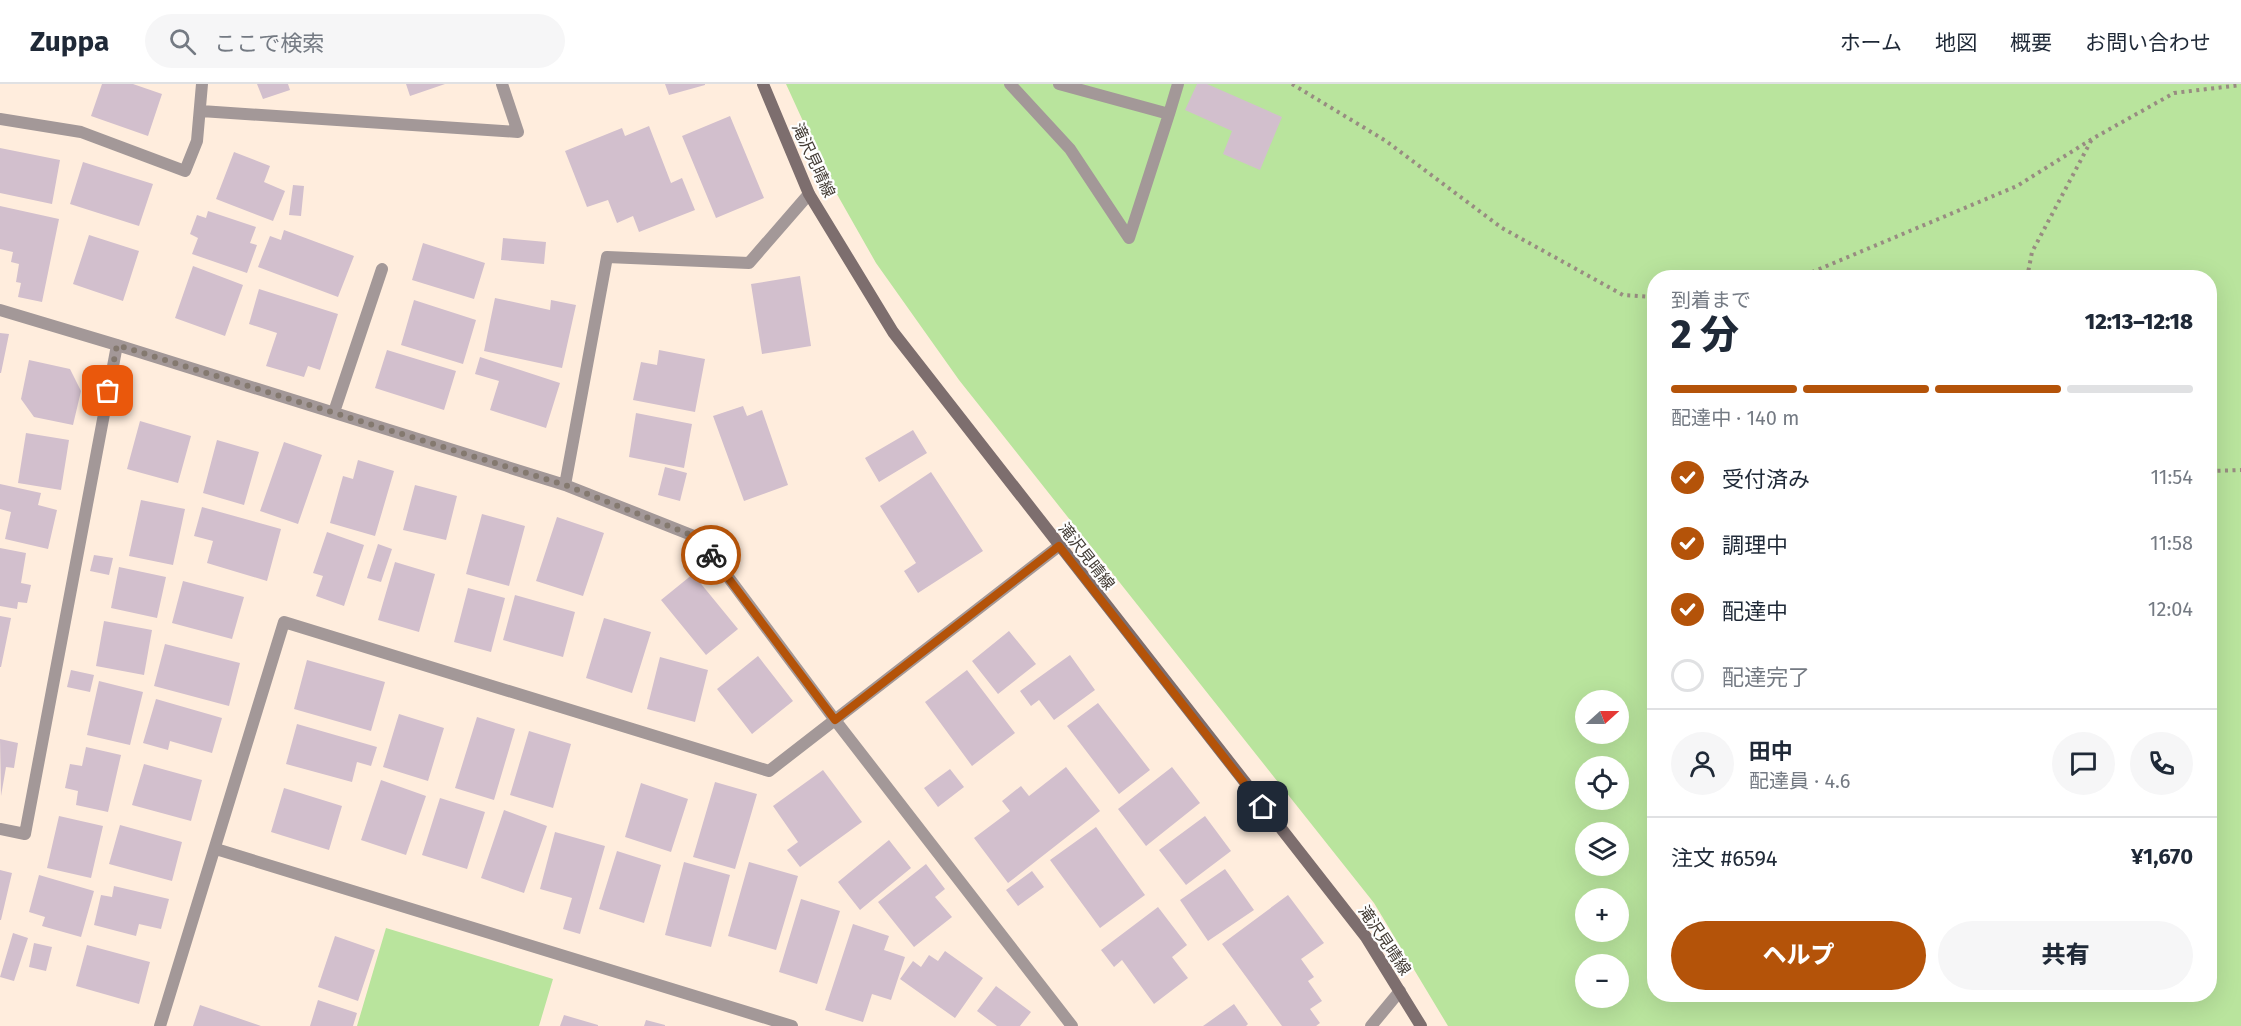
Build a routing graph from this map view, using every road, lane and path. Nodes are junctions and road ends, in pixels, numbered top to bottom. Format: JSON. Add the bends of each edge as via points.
{"nodes":[{"id":1,"x":202,"y":84,"type":"edge"},
{"id":2,"x":502,"y":84,"type":"edge"},
{"id":3,"x":763,"y":84,"type":"edge"},
{"id":4,"x":1010,"y":84,"type":"edge"},
{"id":5,"x":1059,"y":84,"type":"edge"},
{"id":6,"x":1178,"y":84,"type":"edge"},
{"id":7,"x":1292,"y":84,"type":"edge"},
{"id":8,"x":2241,"y":85,"type":"edge"},
{"id":9,"x":201,"y":111,"type":"junction"},
{"id":10,"x":1169,"y":114,"type":"junction"},
{"id":11,"x":0,"y":119,"type":"edge"},
{"id":12,"x":2092,"y":139,"type":"junction"},
{"id":13,"x":809,"y":194,"type":"junction"},
{"id":14,"x":382,"y":269,"type":"dead end"},
{"id":15,"x":1817,"y":270,"type":"edge"},
{"id":16,"x":2029,"y":270,"type":"edge"},
{"id":17,"x":1647,"y":297,"type":"edge"},
{"id":18,"x":0,"y":310,"type":"edge"},
{"id":19,"x":117,"y":345,"type":"junction"},
{"id":20,"x":334,"y":412,"type":"junction"},
{"id":21,"x":2241,"y":470,"type":"edge"},
{"id":22,"x":2217,"y":471,"type":"edge"},
{"id":23,"x":565,"y":485,"type":"junction"},
{"id":24,"x":1059,"y":546,"type":"junction"},
{"id":25,"x":835,"y":720,"type":"junction"},
{"id":26,"x":0,"y":829,"type":"edge"},
{"id":27,"x":216,"y":849,"type":"junction"},
{"id":28,"x":1400,"y":991,"type":"junction"},
{"id":29,"x":160,"y":1026,"type":"edge"},
{"id":30,"x":792,"y":1026,"type":"edge"},
{"id":31,"x":1072,"y":1026,"type":"edge"},
{"id":32,"x":1371,"y":1026,"type":"edge"},
{"id":33,"x":1421,"y":1026,"type":"edge"}],
"edges":[{"from":1,"to":9,"type":"street"},
{"from":2,"to":9,"type":"street","via":[[518,132]]},
{"from":3,"to":13,"type":"street","name":"滝沢見晴線"},
{"from":4,"to":10,"type":"street","via":[[1070,149],[1129,238]]},
{"from":5,"to":10,"type":"street"},
{"from":6,"to":10,"type":"street"},
{"from":7,"to":17,"type":"path","via":[[1386,141],[1502,228],[1623,295]]},
{"from":8,"to":12,"type":"path","via":[[2174,93]]},
{"from":9,"to":11,"type":"street","via":[[197,141],[185,171],[81,132]]},
{"from":12,"to":15,"type":"path","via":[[2017,186]]},
{"from":12,"to":16,"type":"path","via":[[2032,252]]},
{"from":13,"to":23,"type":"street","via":[[749,263],[607,257]]},
{"from":13,"to":24,"type":"street","name":"滝沢見晴線","via":[[892,332]]},
{"from":14,"to":20,"type":"street"},
{"from":18,"to":19,"type":"street"},
{"from":19,"to":20,"type":"street"},
{"from":19,"to":26,"type":"street","via":[[25,834]]},
{"from":20,"to":23,"type":"street"},
{"from":21,"to":22,"type":"path"},
{"from":23,"to":25,"type":"street","via":[[699,538]]},
{"from":24,"to":25,"type":"street"},
{"from":24,"to":28,"type":"street","name":"滝沢見晴線","via":[[1366,937]]},
{"from":25,"to":27,"type":"street","via":[[769,771],[285,622]]},
{"from":25,"to":31,"type":"street"},
{"from":27,"to":29,"type":"street"},
{"from":27,"to":30,"type":"street"},
{"from":28,"to":32,"type":"street"},
{"from":28,"to":33,"type":"street","name":"滝沢見晴線"}]}
